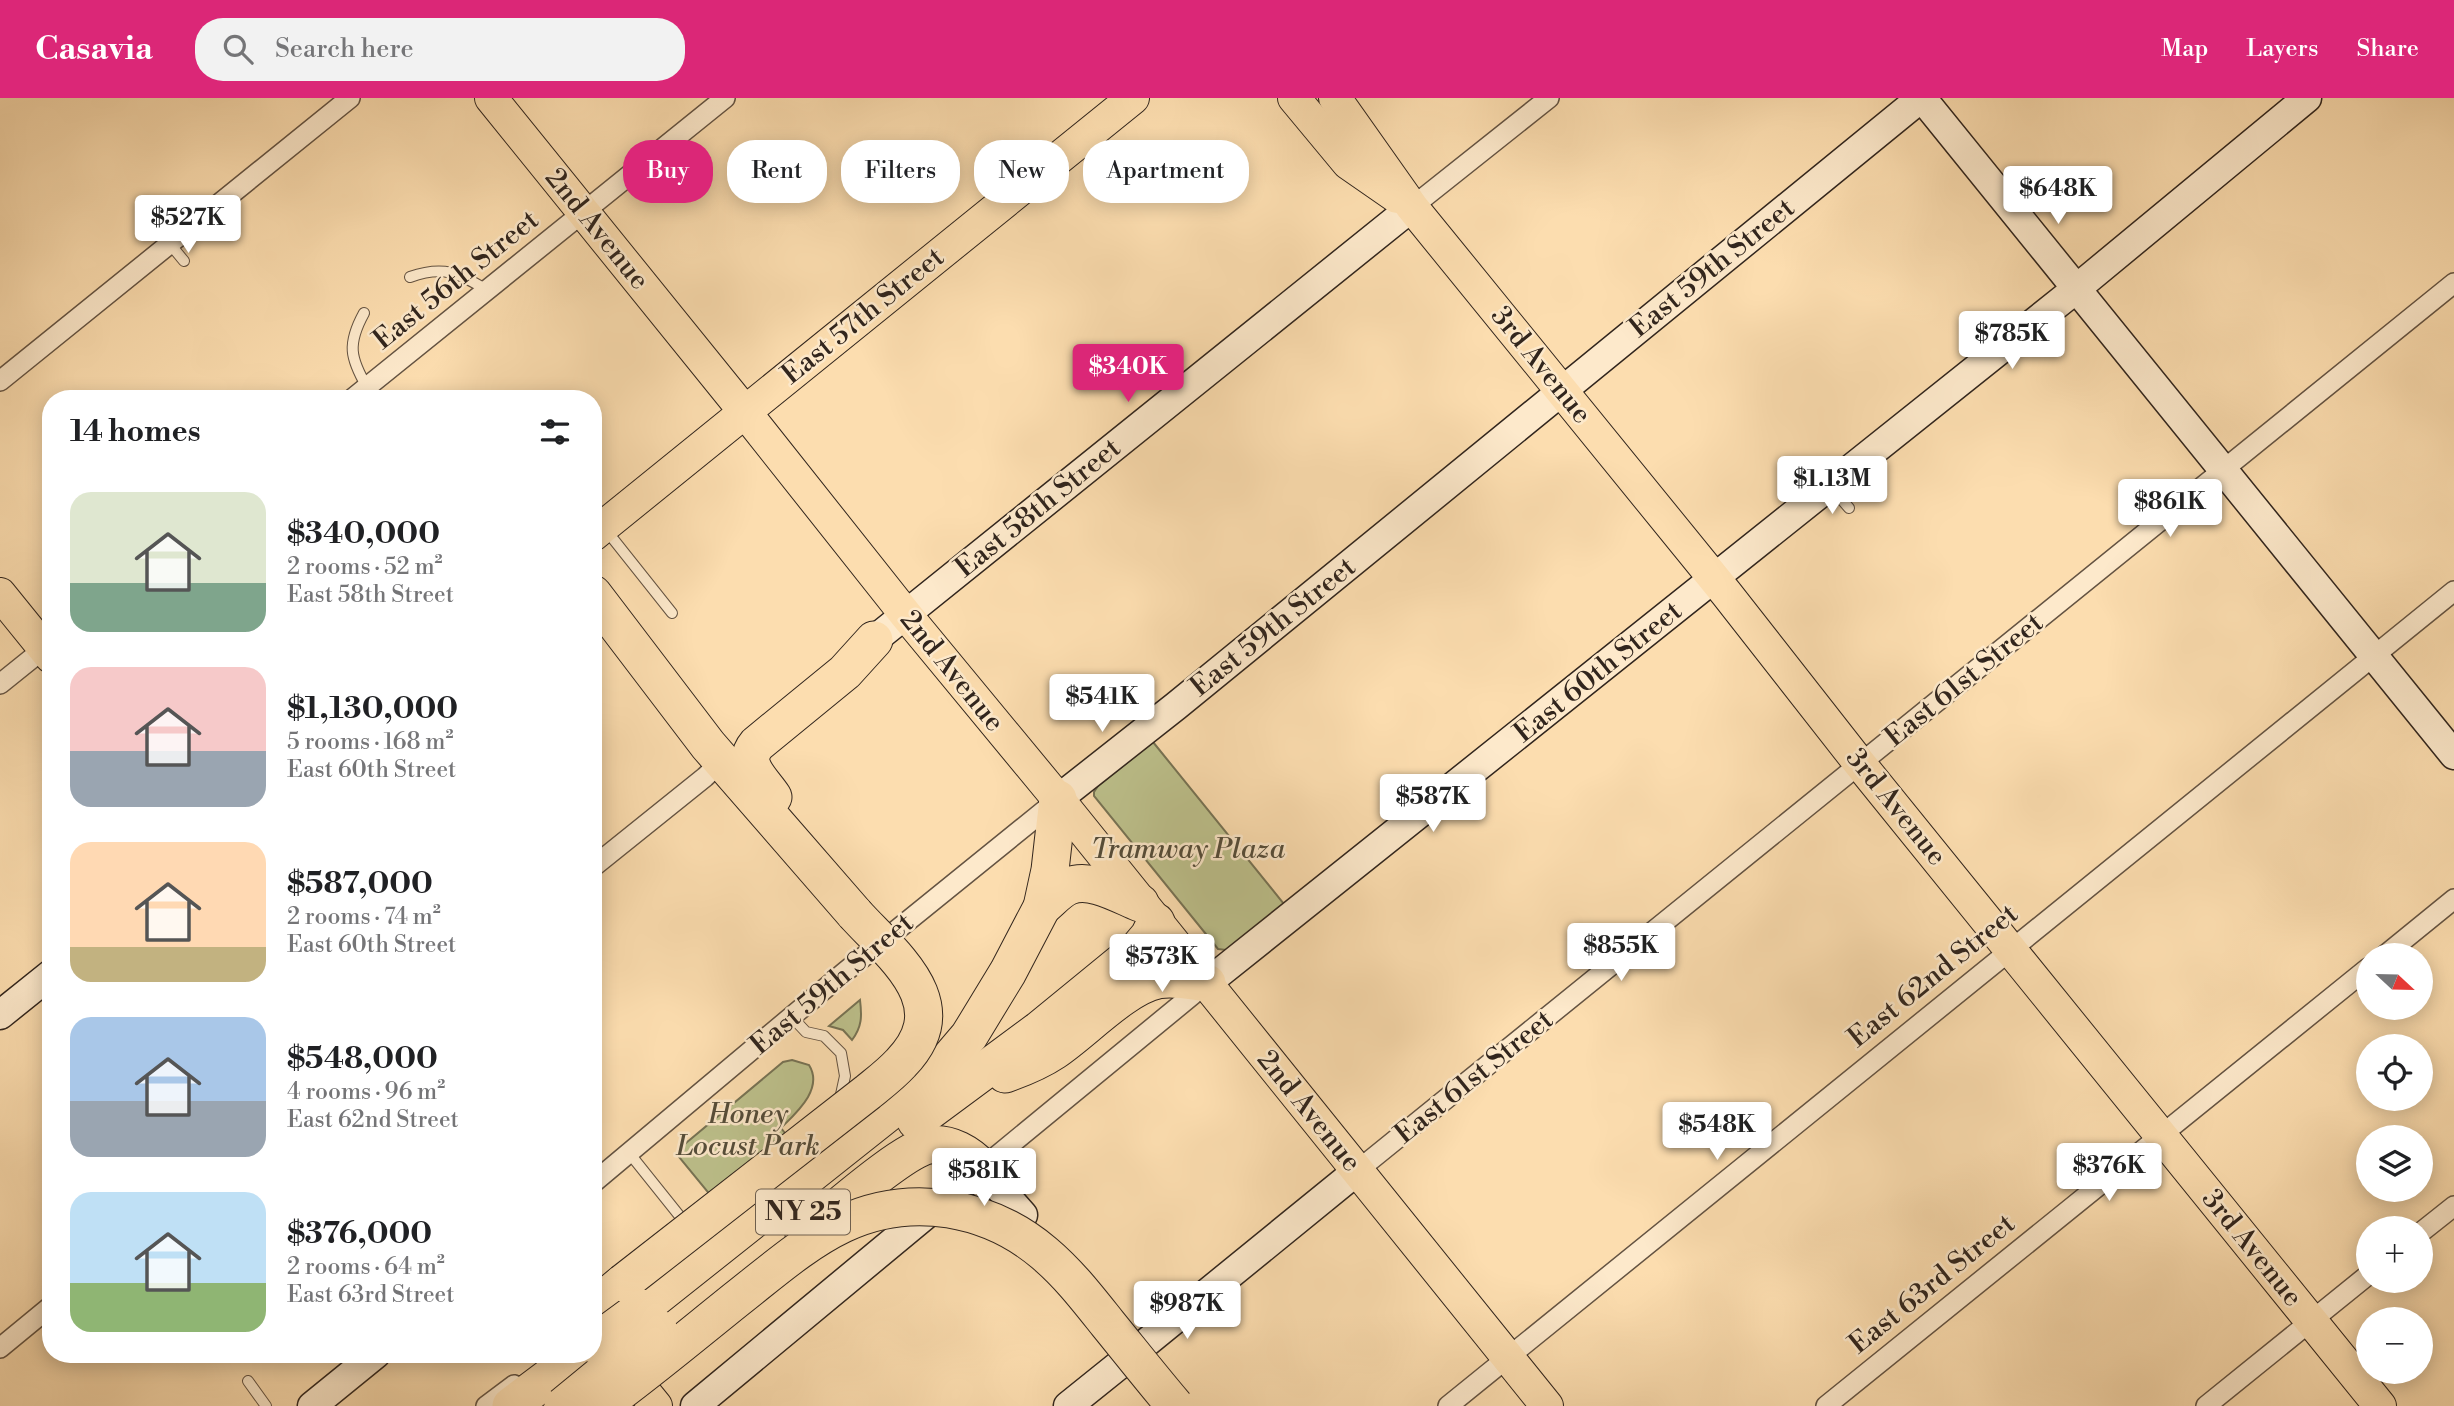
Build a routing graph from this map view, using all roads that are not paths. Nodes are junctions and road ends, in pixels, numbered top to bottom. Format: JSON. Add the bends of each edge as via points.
{"nodes":[{"id":1,"x":350,"y":98,"type":"edge"},
{"id":2,"x":491,"y":98,"type":"edge"},
{"id":3,"x":725,"y":98,"type":"edge"},
{"id":4,"x":1133,"y":98,"type":"edge"},
{"id":5,"x":1335,"y":98,"type":"edge"},
{"id":6,"x":1549,"y":98,"type":"edge"},
{"id":7,"x":1921,"y":98,"type":"edge"},
{"id":8,"x":2307,"y":98,"type":"edge"},
{"id":9,"x":1302,"y":103,"type":"edge"},
{"id":10,"x":1412,"y":207,"type":"junction"},
{"id":11,"x":584,"y":213,"type":"junction"},
{"id":12,"x":170,"y":244,"type":"junction"},
{"id":13,"x":184,"y":261,"type":"dead end"},
{"id":14,"x":410,"y":277,"type":"dead end"},
{"id":15,"x":2454,"y":283,"type":"edge"},
{"id":16,"x":2076,"y":289,"type":"junction"},
{"id":17,"x":487,"y":290,"type":"junction"},
{"id":18,"x":364,"y":313,"type":"dead end"},
{"id":19,"x":0,"y":381,"type":"edge"},
{"id":20,"x":360,"y":390,"type":"edge"},
{"id":21,"x":364,"y":390,"type":"edge"},
{"id":22,"x":1562,"y":391,"type":"junction"},
{"id":23,"x":745,"y":412,"type":"junction"},
{"id":24,"x":2223,"y":470,"type":"junction"},
{"id":25,"x":1830,"y":486,"type":"junction"},
{"id":26,"x":1849,"y":508,"type":"dead end"},
{"id":27,"x":602,"y":528,"type":"edge"},
{"id":28,"x":602,"y":535,"type":"edge"},
{"id":29,"x":1714,"y":579,"type":"junction"},
{"id":30,"x":2454,"y":591,"type":"edge"},
{"id":31,"x":0,"y":594,"type":"edge"},
{"id":32,"x":602,"y":606,"type":"edge"},
{"id":33,"x":672,"y":614,"type":"dead end"},
{"id":34,"x":906,"y":615,"type":"junction"},
{"id":35,"x":874,"y":640,"type":"junction"},
{"id":36,"x":42,"y":642,"type":"edge"},
{"id":37,"x":42,"y":653,"type":"edge"},
{"id":38,"x":2374,"y":656,"type":"junction"},
{"id":39,"x":0,"y":684,"type":"edge"},
{"id":40,"x":2454,"y":755,"type":"edge"},
{"id":41,"x":721,"y":760,"type":"junction"},
{"id":42,"x":1860,"y":764,"type":"junction"},
{"id":43,"x":1058,"y":799,"type":"junction"},
{"id":44,"x":602,"y":860,"type":"edge"},
{"id":45,"x":812,"y":865,"type":"junction"},
{"id":46,"x":2454,"y":899,"type":"edge"},
{"id":47,"x":1042,"y":907,"type":"junction"},
{"id":48,"x":1148,"y":912,"type":"junction"},
{"id":49,"x":2400,"y":943,"type":"edge"},
{"id":50,"x":2011,"y":949,"type":"junction"},
{"id":51,"x":2356,"y":978,"type":"edge"},
{"id":52,"x":42,"y":981,"type":"edge"},
{"id":53,"x":1207,"y":984,"type":"junction"},
{"id":54,"x":0,"y":1015,"type":"edge"},
{"id":55,"x":791,"y":1016,"type":"junction"},
{"id":56,"x":948,"y":1096,"type":"junction"},
{"id":57,"x":2161,"y":1135,"type":"junction"},
{"id":58,"x":630,"y":1154,"type":"junction"},
{"id":59,"x":790,"y":1166,"type":"joint"},
{"id":60,"x":982,"y":1168,"type":"junction"},
{"id":61,"x":1357,"y":1171,"type":"junction"},
{"id":62,"x":602,"y":1177,"type":"edge"},
{"id":63,"x":2454,"y":1206,"type":"edge"},
{"id":64,"x":1023,"y":1215,"type":"dead end"},
{"id":65,"x":682,"y":1220,"type":"dead end"},
{"id":66,"x":2433,"y":1223,"type":"edge"},
{"id":67,"x":2356,"y":1285,"type":"edge"},
{"id":68,"x":602,"y":1301,"type":"edge"},
{"id":69,"x":42,"y":1313,"type":"edge"},
{"id":70,"x":650,"y":1318,"type":"junction"},
{"id":71,"x":2311,"y":1321,"type":"junction"},
{"id":72,"x":602,"y":1326,"type":"edge"},
{"id":73,"x":602,"y":1338,"type":"edge"},
{"id":74,"x":602,"y":1340,"type":"edge"},
{"id":75,"x":1147,"y":1342,"type":"dead end"},
{"id":76,"x":0,"y":1348,"type":"edge"},
{"id":77,"x":1509,"y":1357,"type":"junction"},
{"id":78,"x":365,"y":1363,"type":"edge"},
{"id":79,"x":530,"y":1363,"type":"edge"},
{"id":80,"x":542,"y":1363,"type":"edge"},
{"id":81,"x":568,"y":1363,"type":"edge"},
{"id":82,"x":1119,"y":1364,"type":"dead end"},
{"id":83,"x":248,"y":1381,"type":"dead end"},
{"id":84,"x":266,"y":1406,"type":"edge"},
{"id":85,"x":312,"y":1406,"type":"edge"},
{"id":86,"x":487,"y":1406,"type":"edge"},
{"id":87,"x":511,"y":1406,"type":"edge"},
{"id":88,"x":563,"y":1406,"type":"edge"},
{"id":89,"x":585,"y":1406,"type":"edge"},
{"id":90,"x":601,"y":1406,"type":"edge"},
{"id":91,"x":656,"y":1406,"type":"edge"},
{"id":92,"x":695,"y":1406,"type":"edge"},
{"id":93,"x":1068,"y":1406,"type":"edge"},
{"id":94,"x":1175,"y":1406,"type":"edge"},
{"id":95,"x":1448,"y":1406,"type":"edge"},
{"id":96,"x":1547,"y":1406,"type":"edge"},
{"id":97,"x":1826,"y":1406,"type":"edge"},
{"id":98,"x":2206,"y":1406,"type":"edge"},
{"id":99,"x":2380,"y":1406,"type":"edge"}],
"edges":[{"from":1,"to":12,"type":"street"},
{"from":2,"to":11,"type":"main road","name":"2nd Avenue"},
{"from":3,"to":11,"type":"street","name":"East 56th Street"},
{"from":4,"to":23,"type":"main road","name":"East 57th Street"},
{"from":5,"to":10,"type":"main road","name":"3rd Avenue"},
{"from":6,"to":10,"type":"street","name":"East 58th Street"},
{"from":7,"to":16,"type":"main road"},
{"from":7,"to":22,"type":"main road","name":"East 59th Street"},
{"from":8,"to":16,"type":"main road","name":"East 60th Street"},
{"from":9,"to":10,"type":"main road","name":"3rd Avenue","via":[[1348,163]]},
{"from":10,"to":22,"type":"main road","name":"3rd Avenue"},
{"from":10,"to":34,"type":"main road","name":"East 58th Street"},
{"from":11,"to":17,"type":"street","name":"East 56th Street"},
{"from":11,"to":23,"type":"main road","name":"2nd Avenue"},
{"from":12,"to":13,"type":"lane"},
{"from":12,"to":19,"type":"street"},
{"from":14,"to":17,"type":"lane","via":[[452,271]]},
{"from":15,"to":24,"type":"street","name":"East 61st Street"},
{"from":16,"to":24,"type":"main road"},
{"from":16,"to":25,"type":"main road","name":"East 60th Street"},
{"from":17,"to":21,"type":"street","name":"East 56th Street"},
{"from":18,"to":20,"type":"lane","via":[[352,344]]},
{"from":22,"to":29,"type":"main road","name":"3rd Avenue"},
{"from":22,"to":43,"type":"main road","name":"East 59th Street"},
{"from":23,"to":27,"type":"main road","name":"East 57th Street"},
{"from":23,"to":34,"type":"main road","name":"2nd Avenue"},
{"from":24,"to":38,"type":"main road"},
{"from":24,"to":42,"type":"street","name":"East 61st Street"},
{"from":25,"to":26,"type":"lane"},
{"from":25,"to":29,"type":"main road","name":"East 60th Street"},
{"from":28,"to":33,"type":"lane"},
{"from":29,"to":42,"type":"main road","name":"3rd Avenue"},
{"from":29,"to":53,"type":"main road","name":"East 60th Street"},
{"from":30,"to":38,"type":"street","name":"East 62nd Street"},
{"from":31,"to":36,"type":"main road"},
{"from":32,"to":41,"type":"highway"},
{"from":34,"to":35,"type":"main road","name":"East 58th Street"},
{"from":34,"to":43,"type":"main road","name":"2nd Avenue"},
{"from":35,"to":41,"type":"street","name":"East 58th Street"},
{"from":35,"to":45,"type":"highway","via":[[845,672],[757,744],[749,756],[753,770]]},
{"from":37,"to":39,"type":"street"},
{"from":38,"to":40,"type":"main road"},
{"from":38,"to":50,"type":"street","name":"East 62nd Street"},
{"from":41,"to":44,"type":"street","name":"East 58th Street"},
{"from":41,"to":45,"type":"highway"},
{"from":42,"to":50,"type":"main road","name":"3rd Avenue"},
{"from":42,"to":61,"type":"street","name":"East 61st Street"},
{"from":43,"to":47,"type":"highway","number":"NY 25"},
{"from":43,"to":48,"type":"main road","name":"2nd Avenue"},
{"from":43,"to":55,"type":"street","name":"East 59th Street"},
{"from":45,"to":68,"type":"highway","bridge":true,"via":[[912,976],[923,1013],[913,1048],[868,1092]]},
{"from":46,"to":49,"type":"street"},
{"from":47,"to":48,"type":"highway","number":"NY 25","via":[[1061,890],[1081,884],[1097,886]]},
{"from":47,"to":70,"type":"highway","number":"NY 25","via":[[969,1036],[936,1073]]},
{"from":48,"to":53,"type":"main road","name":"2nd Avenue"},
{"from":48,"to":56,"type":"highway","via":[[1149,936],[1138,950]]},
{"from":50,"to":57,"type":"main road","name":"3rd Avenue"},
{"from":50,"to":77,"type":"street","name":"East 62nd Street"},
{"from":51,"to":57,"type":"street","name":"East 63rd Street"},
{"from":52,"to":54,"type":"main road"},
{"from":53,"to":56,"type":"highway","number":"NY 25","via":[[1168,979],[1145,984],[1038,1061]]},
{"from":53,"to":60,"type":"street","name":"East 60th Street"},
{"from":53,"to":61,"type":"main road","name":"2nd Avenue"},
{"from":55,"to":58,"type":"street","name":"East 59th Street"},
{"from":55,"to":59,"type":"lane","via":[[806,1032],[824,1036],[837,1046],[845,1076],[828,1124]]},
{"from":56,"to":70,"type":"highway","number":"NY 25"},
{"from":57,"to":71,"type":"main road","name":"3rd Avenue"},
{"from":57,"to":97,"type":"street","name":"East 63rd Street"},
{"from":58,"to":62,"type":"street","name":"East 59th Street"},
{"from":58,"to":65,"type":"lane"},
{"from":59,"to":70,"type":"street"},
{"from":60,"to":64,"type":"main road"},
{"from":60,"to":70,"type":"highway","via":[[969,1155],[949,1146],[929,1145]]},
{"from":60,"to":92,"type":"main road","name":"East 60th Street"},
{"from":61,"to":75,"type":"main road","name":"East 61st Street"},
{"from":61,"to":77,"type":"main road","name":"2nd Avenue"},
{"from":63,"to":66,"type":"street"},
{"from":67,"to":71,"type":"street"},
{"from":69,"to":76,"type":"street"},
{"from":70,"to":72,"type":"street"},
{"from":70,"to":74,"type":"highway","number":"NY 25","bridge":true},
{"from":70,"to":88,"type":"highway","number":"NY 25","bridge":true},
{"from":70,"to":89,"type":"highway"},
{"from":71,"to":98,"type":"street"},
{"from":71,"to":99,"type":"main road","name":"3rd Avenue"},
{"from":73,"to":91,"type":"main road"},
{"from":77,"to":95,"type":"street","name":"East 62nd Street"},
{"from":77,"to":96,"type":"main road","name":"2nd Avenue"},
{"from":78,"to":85,"type":"main road"},
{"from":79,"to":86,"type":"highway"},
{"from":80,"to":86,"type":"street"},
{"from":81,"to":87,"type":"highway"},
{"from":82,"to":93,"type":"main road"},
{"from":83,"to":84,"type":"lane"},
{"from":90,"to":94,"type":"highway","bridge":true,"via":[[808,1244],[856,1218],[907,1207],[974,1214],[1018,1234],[1043,1252],[1076,1284]]}]}
